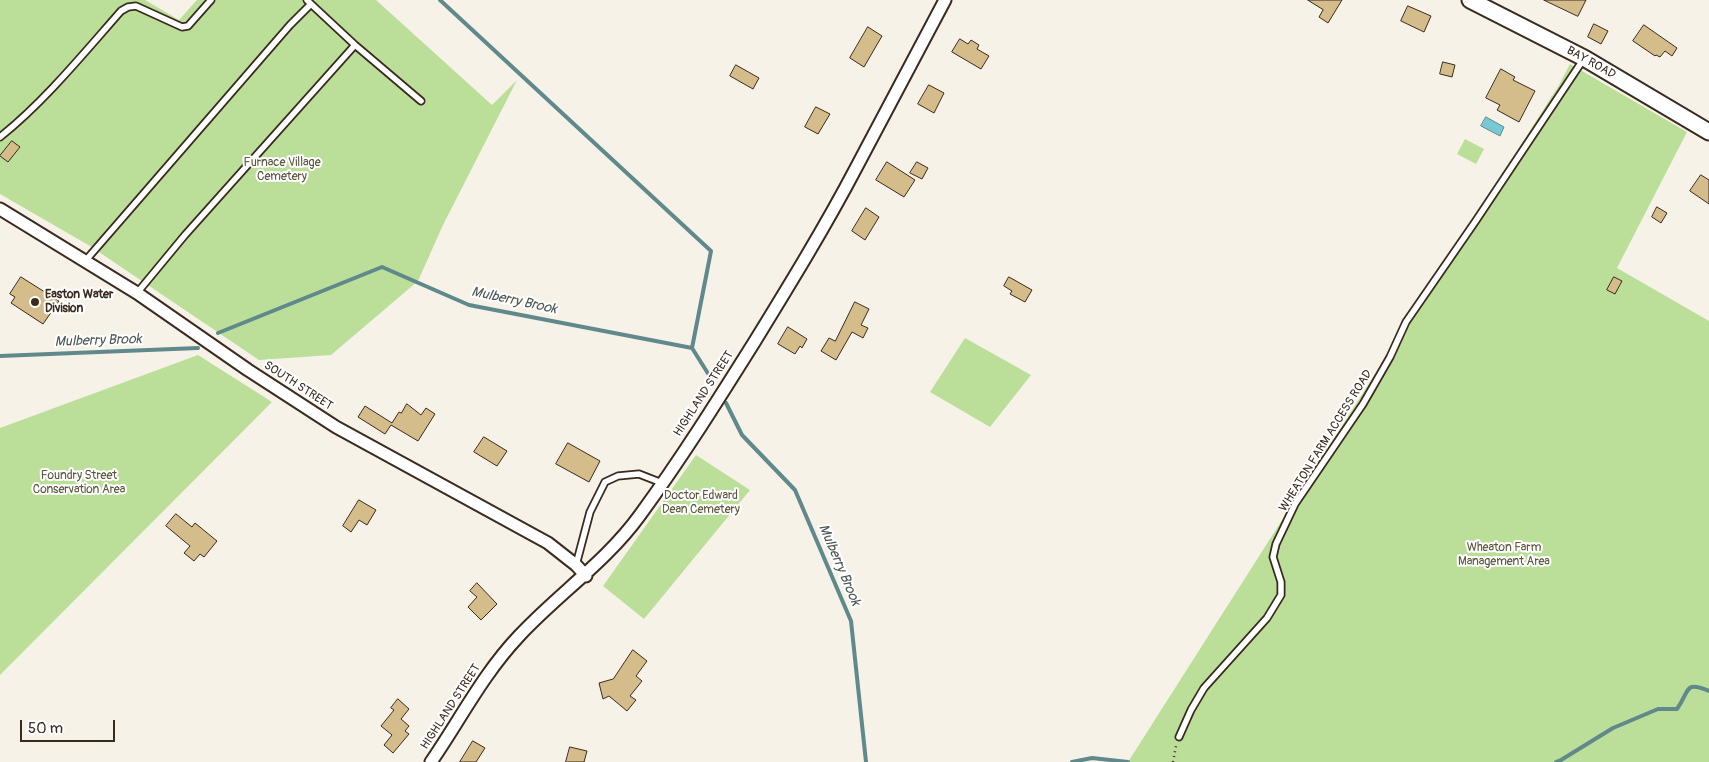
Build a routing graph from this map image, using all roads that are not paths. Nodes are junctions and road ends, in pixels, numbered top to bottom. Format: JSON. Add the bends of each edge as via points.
{"nodes":[{"id":1,"x":211,"y":0,"type":"edge"},
{"id":2,"x":945,"y":0,"type":"edge"},
{"id":3,"x":1470,"y":0,"type":"edge"},
{"id":4,"x":309,"y":2,"type":"edge"},
{"id":5,"x":355,"y":45,"type":"junction"},
{"id":6,"x":1584,"y":58,"type":"junction"},
{"id":7,"x":421,"y":101,"type":"dead end"},
{"id":8,"x":1709,"y":132,"type":"edge"},
{"id":9,"x":0,"y":136,"type":"edge"},
{"id":10,"x":0,"y":209,"type":"edge"},
{"id":11,"x":86,"y":260,"type":"junction"},
{"id":12,"x":137,"y":292,"type":"junction"},
{"id":13,"x":662,"y":483,"type":"junction"},
{"id":14,"x":576,"y":565,"type":"junction"},
{"id":15,"x":586,"y":576,"type":"junction"},
{"id":16,"x":1179,"y":737,"type":"road end"},
{"id":17,"x":431,"y":762,"type":"edge"}],
"edges":[{"from":1,"to":9,"type":"lane","via":[[188,26],[182,27],[136,6],[121,11],[33,107]]},
{"from":2,"to":13,"type":"street","name":"HIGHLAND STREET","via":[[855,171],[782,296],[719,399]]},
{"from":3,"to":6,"type":"main road","name":"BAY ROAD"},
{"from":4,"to":5,"type":"lane"},
{"from":4,"to":11,"type":"lane"},
{"from":5,"to":7,"type":"lane"},
{"from":5,"to":12,"type":"lane"},
{"from":6,"to":8,"type":"main road","name":"BAY ROAD"},
{"from":6,"to":16,"type":"lane","name":"WHEATON FARM ACCESS ROAD","via":[[1406,322],[1364,404],[1295,504],[1273,557],[1281,582],[1281,594],[1267,618],[1204,688]]},
{"from":10,"to":11,"type":"street","name":"SOUTH STREET"},
{"from":11,"to":12,"type":"street","name":"SOUTH STREET"},
{"from":12,"to":14,"type":"street","name":"SOUTH STREET","via":[[321,417],[548,543]]},
{"from":13,"to":14,"type":"lane","via":[[639,474],[618,476],[606,482],[590,512]]},
{"from":13,"to":15,"type":"street","name":"HIGHLAND STREET","via":[[624,535]]},
{"from":14,"to":15,"type":"street","name":"SOUTH STREET"},
{"from":15,"to":17,"type":"street","name":"HIGHLAND STREET","via":[[539,616],[503,654]]}]}
